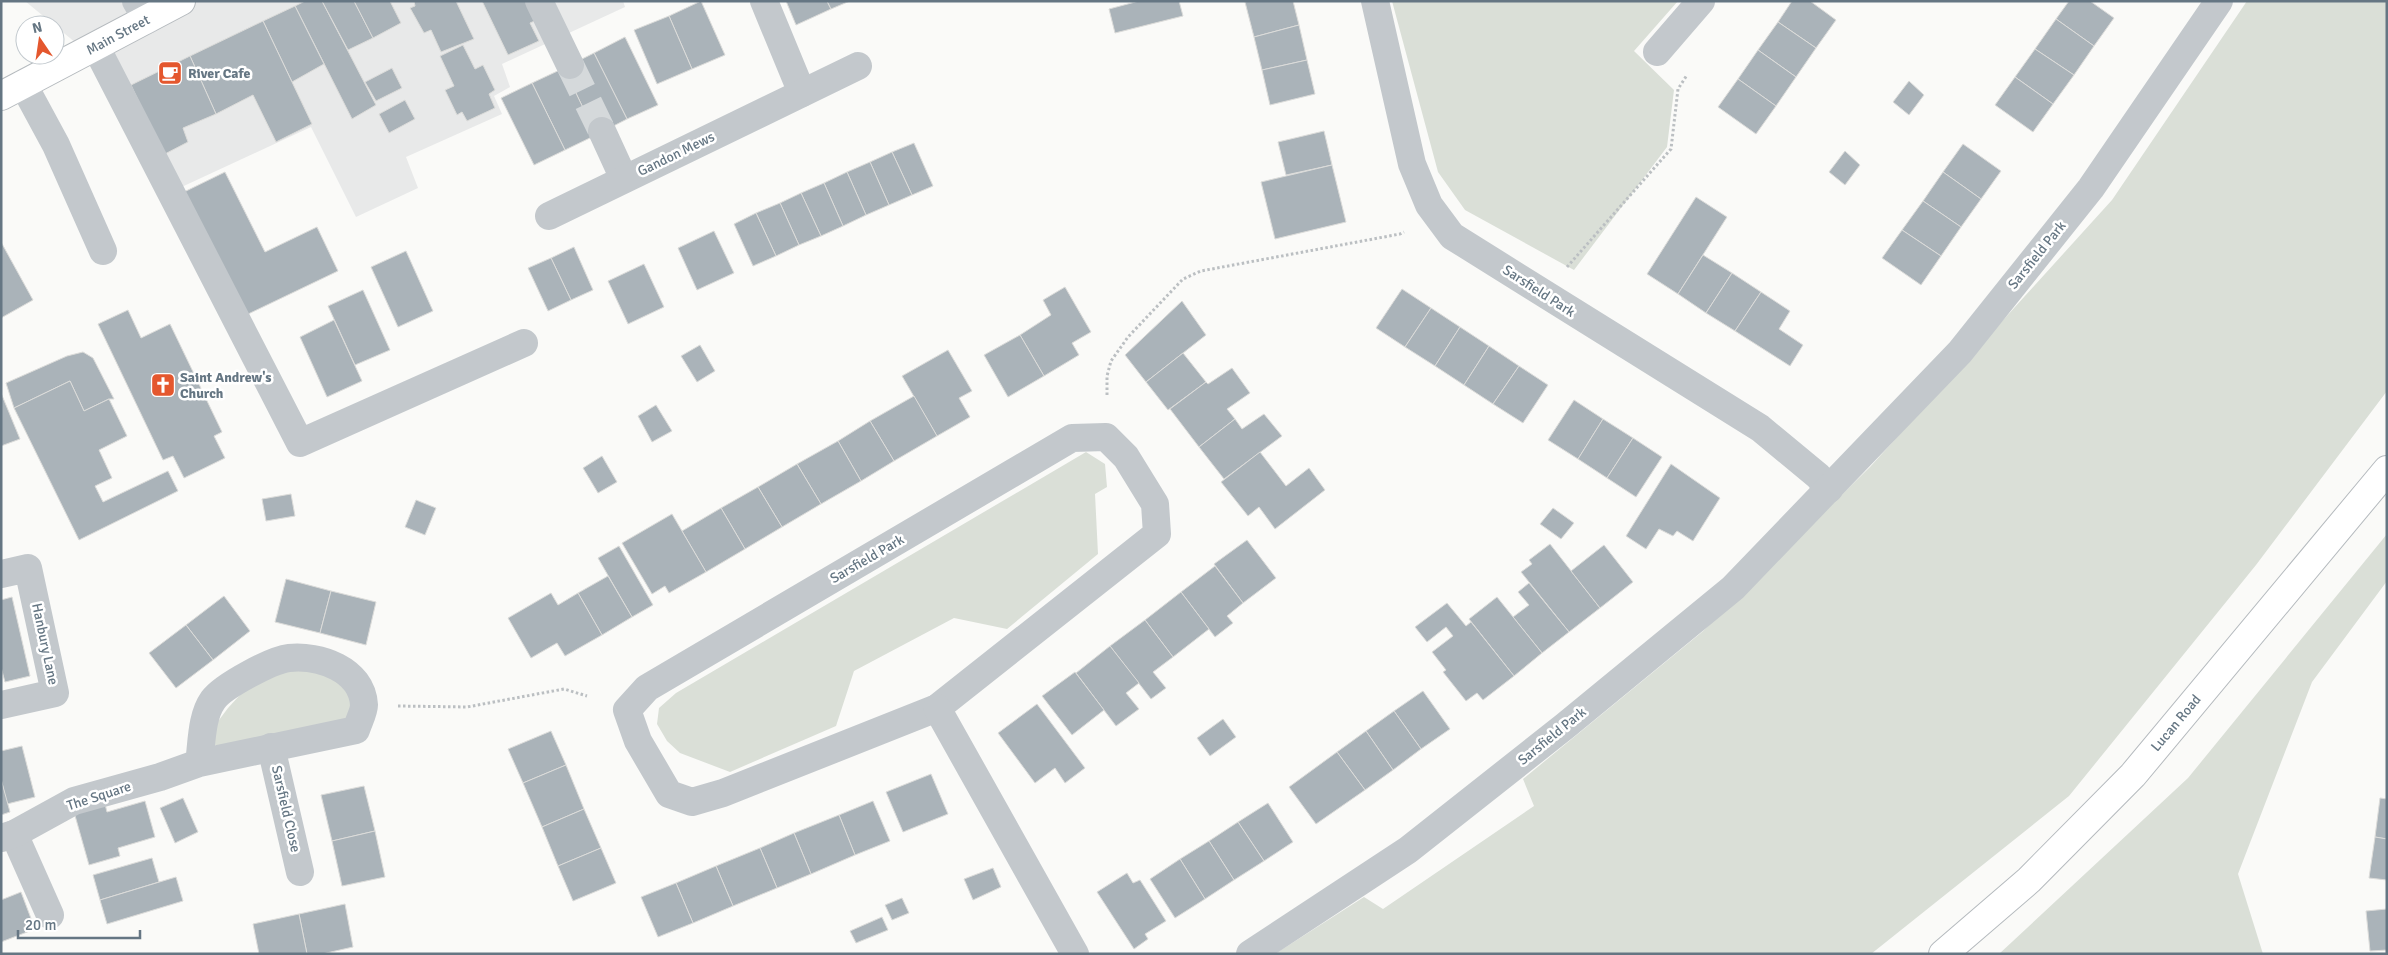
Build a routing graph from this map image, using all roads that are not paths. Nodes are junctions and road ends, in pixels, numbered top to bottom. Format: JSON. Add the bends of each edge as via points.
{"nodes":[{"id":1,"x":181,"y":1,"type":"edge"},
{"id":2,"x":539,"y":1,"type":"edge"},
{"id":3,"x":764,"y":1,"type":"edge"},
{"id":4,"x":1375,"y":1,"type":"edge"},
{"id":5,"x":1701,"y":1,"type":"edge"},
{"id":6,"x":2219,"y":1,"type":"edge"},
{"id":7,"x":141,"y":10,"type":"edge"},
{"id":8,"x":96,"y":47,"type":"junction"},
{"id":9,"x":1657,"y":52,"type":"dead end"},
{"id":10,"x":570,"y":65,"type":"tunnel mouth"},
{"id":11,"x":858,"y":66,"type":"dead end"},
{"id":12,"x":12,"y":90,"type":"edge"},
{"id":13,"x":802,"y":93,"type":"junction"},
{"id":14,"x":602,"y":131,"type":"tunnel mouth"},
{"id":15,"x":624,"y":179,"type":"junction"},
{"id":16,"x":549,"y":216,"type":"dead end"},
{"id":17,"x":103,"y":251,"type":"dead end"},
{"id":18,"x":524,"y":343,"type":"dead end"},
{"id":19,"x":2387,"y":470,"type":"edge"},
{"id":20,"x":1829,"y":489,"type":"junction"},
{"id":21,"x":3,"y":568,"type":"edge"},
{"id":22,"x":1,"y":704,"type":"edge"},
{"id":23,"x":937,"y":708,"type":"junction"},
{"id":24,"x":271,"y":747,"type":"junction"},
{"id":25,"x":200,"y":763,"type":"junction"},
{"id":26,"x":160,"y":777,"type":"joint"},
{"id":27,"x":8,"y":836,"type":"edge"},
{"id":28,"x":300,"y":872,"type":"dead end"},
{"id":29,"x":50,"y":915,"type":"dead end"},
{"id":30,"x":1075,"y":954,"type":"edge"},
{"id":31,"x":1250,"y":954,"type":"edge"},
{"id":32,"x":1943,"y":954,"type":"edge"}],
"edges":[{"from":1,"to":7,"type":"main road","name":"Main Street"},
{"from":2,"to":10,"type":"street"},
{"from":3,"to":13,"type":"street"},
{"from":4,"to":20,"type":"street","name":"Sarsfield Park","via":[[1412,164],[1429,205],[1452,236],[1760,428]]},
{"from":5,"to":9,"type":"street"},
{"from":6,"to":20,"type":"street","name":"Sarsfield Park","via":[[2078,204],[1960,352]]},
{"from":7,"to":8,"type":"main road","name":"Main Street"},
{"from":8,"to":12,"type":"main road","name":"Main Street"},
{"from":8,"to":18,"type":"street","via":[[300,444]]},
{"from":11,"to":13,"type":"street","name":"Gandon Mews"},
{"from":12,"to":17,"type":"street","via":[[56,145]]},
{"from":13,"to":15,"type":"street","name":"Gandon Mews"},
{"from":14,"to":15,"type":"street"},
{"from":15,"to":16,"type":"street","name":"Gandon Mews"},
{"from":19,"to":32,"type":"main road","name":"Lucan Road","via":[[2133,774],[2029,880]]},
{"from":20,"to":31,"type":"street","name":"Sarsfield Park","via":[[1733,588],[1557,732],[1408,850]]},
{"from":21,"to":22,"type":"street","name":"Hanbury Lane","via":[[28,568],[55,693]]},
{"from":23,"to":23,"type":"street","name":"Sarsfield Park","via":[[723,793],[692,802],[669,794],[638,741],[627,710],[647,688],[1072,438],[1106,437],[1126,457],[1155,504],[1157,534]]},
{"from":23,"to":30,"type":"street"},
{"from":24,"to":25,"type":"street","name":"Sarsfield Close"},
{"from":24,"to":25,"type":"street","name":"Sarsfield Close","via":[[356,730],[364,706],[356,680],[330,662],[288,658],[245,675],[213,700],[204,725]]},
{"from":24,"to":28,"type":"street","name":"Sarsfield Close"},
{"from":25,"to":26,"type":"street","name":"Sarsfield Close"},
{"from":26,"to":27,"type":"street","name":"The Square","via":[[74,801]]},
{"from":27,"to":29,"type":"street","name":"The Square"}]}
